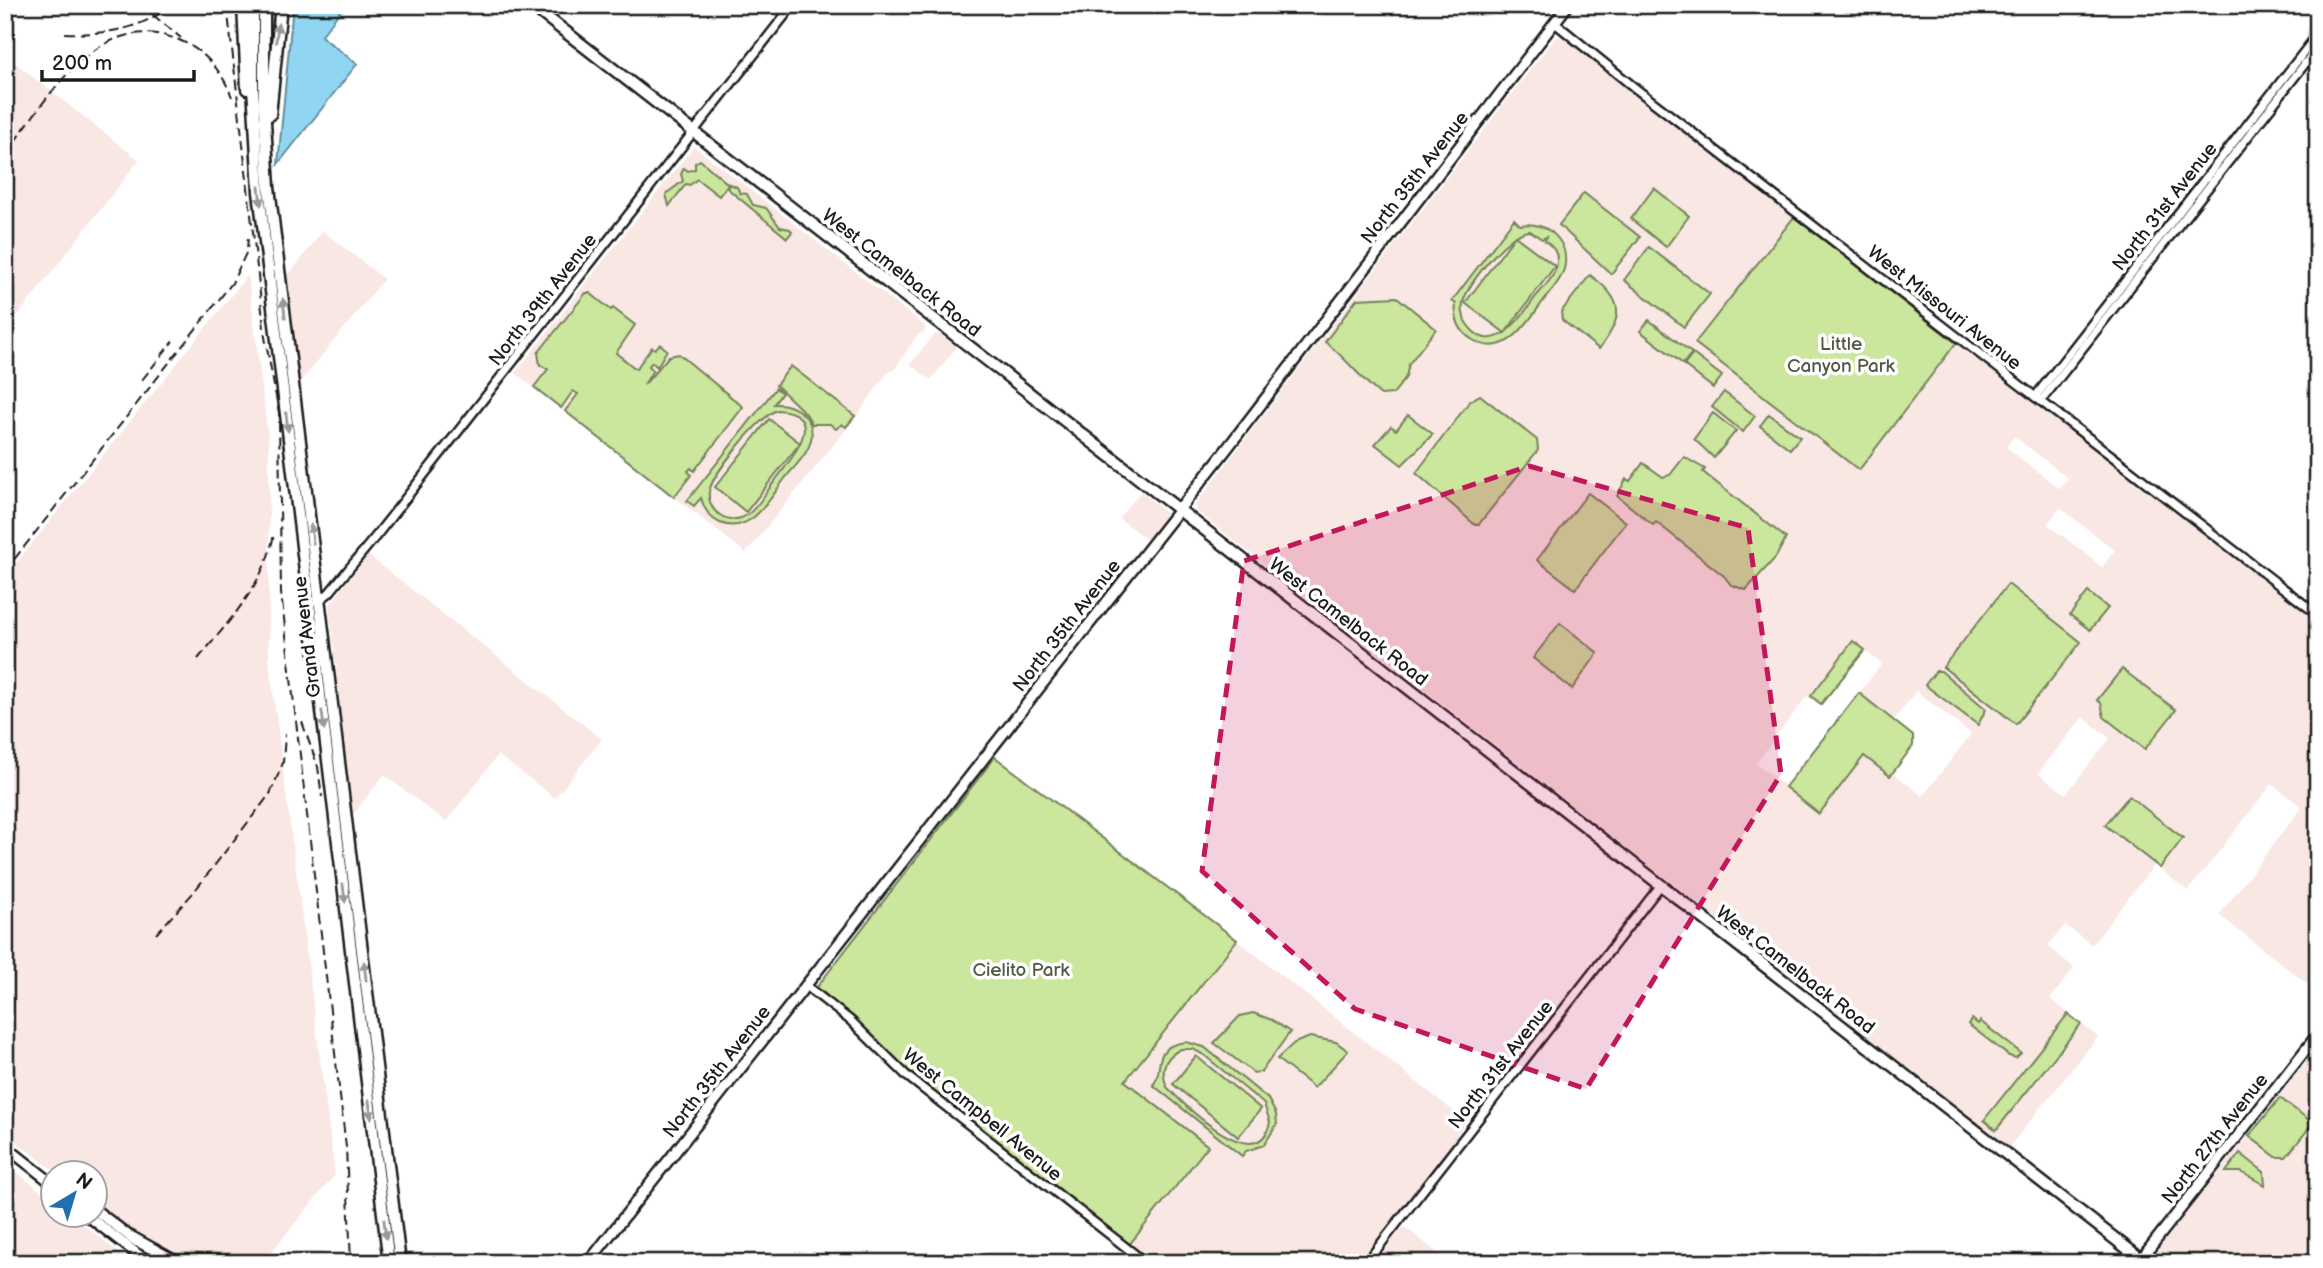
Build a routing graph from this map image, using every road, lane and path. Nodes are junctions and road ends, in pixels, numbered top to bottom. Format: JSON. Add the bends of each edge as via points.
{"nodes":[{"id":1,"x":9,"y":5,"type":"edge"},
{"id":2,"x":243,"y":5,"type":"edge"},
{"id":3,"x":253,"y":5,"type":"edge"},
{"id":4,"x":264,"y":5,"type":"edge"},
{"id":5,"x":281,"y":5,"type":"edge"},
{"id":6,"x":531,"y":5,"type":"edge"},
{"id":7,"x":793,"y":5,"type":"edge"},
{"id":8,"x":1568,"y":5,"type":"edge"},
{"id":9,"x":5,"y":10,"type":"edge"},
{"id":10,"x":1555,"y":23,"type":"junction"},
{"id":11,"x":2318,"y":34,"type":"edge"},
{"id":12,"x":2318,"y":47,"type":"edge"},
{"id":13,"x":255,"y":131,"type":"junction"},
{"id":14,"x":693,"y":133,"type":"junction"},
{"id":15,"x":266,"y":150,"type":"junction"},
{"id":16,"x":2136,"y":273,"type":"junction"},
{"id":17,"x":2038,"y":399,"type":"junction"},
{"id":18,"x":1179,"y":510,"type":"junction"},
{"id":19,"x":315,"y":603,"type":"junction"},
{"id":20,"x":2318,"y":615,"type":"edge"},
{"id":21,"x":342,"y":825,"type":"junction"},
{"id":22,"x":1660,"y":886,"type":"junction"},
{"id":23,"x":805,"y":985,"type":"junction"},
{"id":24,"x":2318,"y":1034,"type":"edge"},
{"id":25,"x":5,"y":1146,"type":"edge"},
{"id":26,"x":38,"y":1172,"type":"edge"},
{"id":27,"x":381,"y":1196,"type":"junction"},
{"id":28,"x":393,"y":1202,"type":"junction"},
{"id":29,"x":108,"y":1220,"type":"edge"},
{"id":30,"x":106,"y":1230,"type":"edge"},
{"id":31,"x":397,"y":1236,"type":"junction"},
{"id":32,"x":131,"y":1237,"type":"junction"},
{"id":33,"x":2142,"y":1261,"type":"edge"},
{"id":34,"x":149,"y":1263,"type":"edge"},
{"id":35,"x":167,"y":1263,"type":"edge"},
{"id":36,"x":178,"y":1263,"type":"edge"},
{"id":37,"x":388,"y":1263,"type":"edge"},
{"id":38,"x":400,"y":1263,"type":"edge"},
{"id":39,"x":405,"y":1263,"type":"edge"},
{"id":40,"x":588,"y":1263,"type":"edge"},
{"id":41,"x":1146,"y":1263,"type":"edge"},
{"id":42,"x":1366,"y":1263,"type":"edge"}],
"edges":[{"from":1,"to":9,"type":"main road"},
{"from":2,"to":13,"type":"main road","via":[[247,89]]},
{"from":3,"to":13,"type":"main road","name":"Grand Avenue"},
{"from":4,"to":15,"type":"main road","name":"Grand Avenue"},
{"from":15,"to":5,"type":"main road","one_way":true},
{"from":6,"to":14,"type":"main road","name":"West Camelback Road"},
{"from":7,"to":14,"type":"street","name":"North 39th Avenue"},
{"from":8,"to":10,"type":"main road","name":"North 35th Avenue"},
{"from":10,"to":17,"type":"street","name":"West Missouri Avenue"},
{"from":10,"to":18,"type":"main road","name":"North 35th Avenue"},
{"from":11,"to":16,"type":"street","name":"North 31st Avenue"},
{"from":12,"to":16,"type":"street","name":"North 31st Avenue"},
{"from":13,"to":19,"type":"main road","name":"Grand Avenue","one_way":true,"via":[[259,192]]},
{"from":14,"to":18,"type":"main road","name":"West Camelback Road"},
{"from":14,"to":19,"type":"street","name":"North 39th Avenue"},
{"from":19,"to":15,"type":"main road","name":"Grand Avenue","one_way":true},
{"from":16,"to":17,"type":"street","name":"North 31st Avenue"},
{"from":17,"to":20,"type":"street","name":"West Missouri Avenue"},
{"from":18,"to":22,"type":"main road","name":"West Camelback Road"},
{"from":18,"to":23,"type":"main road","name":"North 35th Avenue"},
{"from":19,"to":21,"type":"main road","name":"Grand Avenue"},
{"from":21,"to":27,"type":"main road","name":"Grand Avenue","one_way":true},
{"from":28,"to":21,"type":"main road","name":"Grand Avenue","one_way":true},
{"from":22,"to":33,"type":"main road","name":"West Camelback Road"},
{"from":22,"to":42,"type":"street","name":"North 31st Avenue"},
{"from":23,"to":40,"type":"main road","name":"North 35th Avenue"},
{"from":23,"to":41,"type":"street","name":"West Campbell Avenue","via":[[908,1077]]},
{"from":24,"to":33,"type":"main road","name":"North 27th Avenue"},
{"from":25,"to":26,"type":"main road"},
{"from":27,"to":28,"type":"main road"},
{"from":27,"to":37,"type":"main road","name":"Grand Avenue","one_way":true},
{"from":28,"to":31,"type":"main road","name":"Grand Avenue"},
{"from":29,"to":32,"type":"main road"},
{"from":30,"to":34,"type":"main road"},
{"from":31,"to":38,"type":"main road","name":"Grand Avenue"},
{"from":31,"to":39,"type":"main road"},
{"from":32,"to":35,"type":"main road"},
{"from":32,"to":36,"type":"main road"}]}
